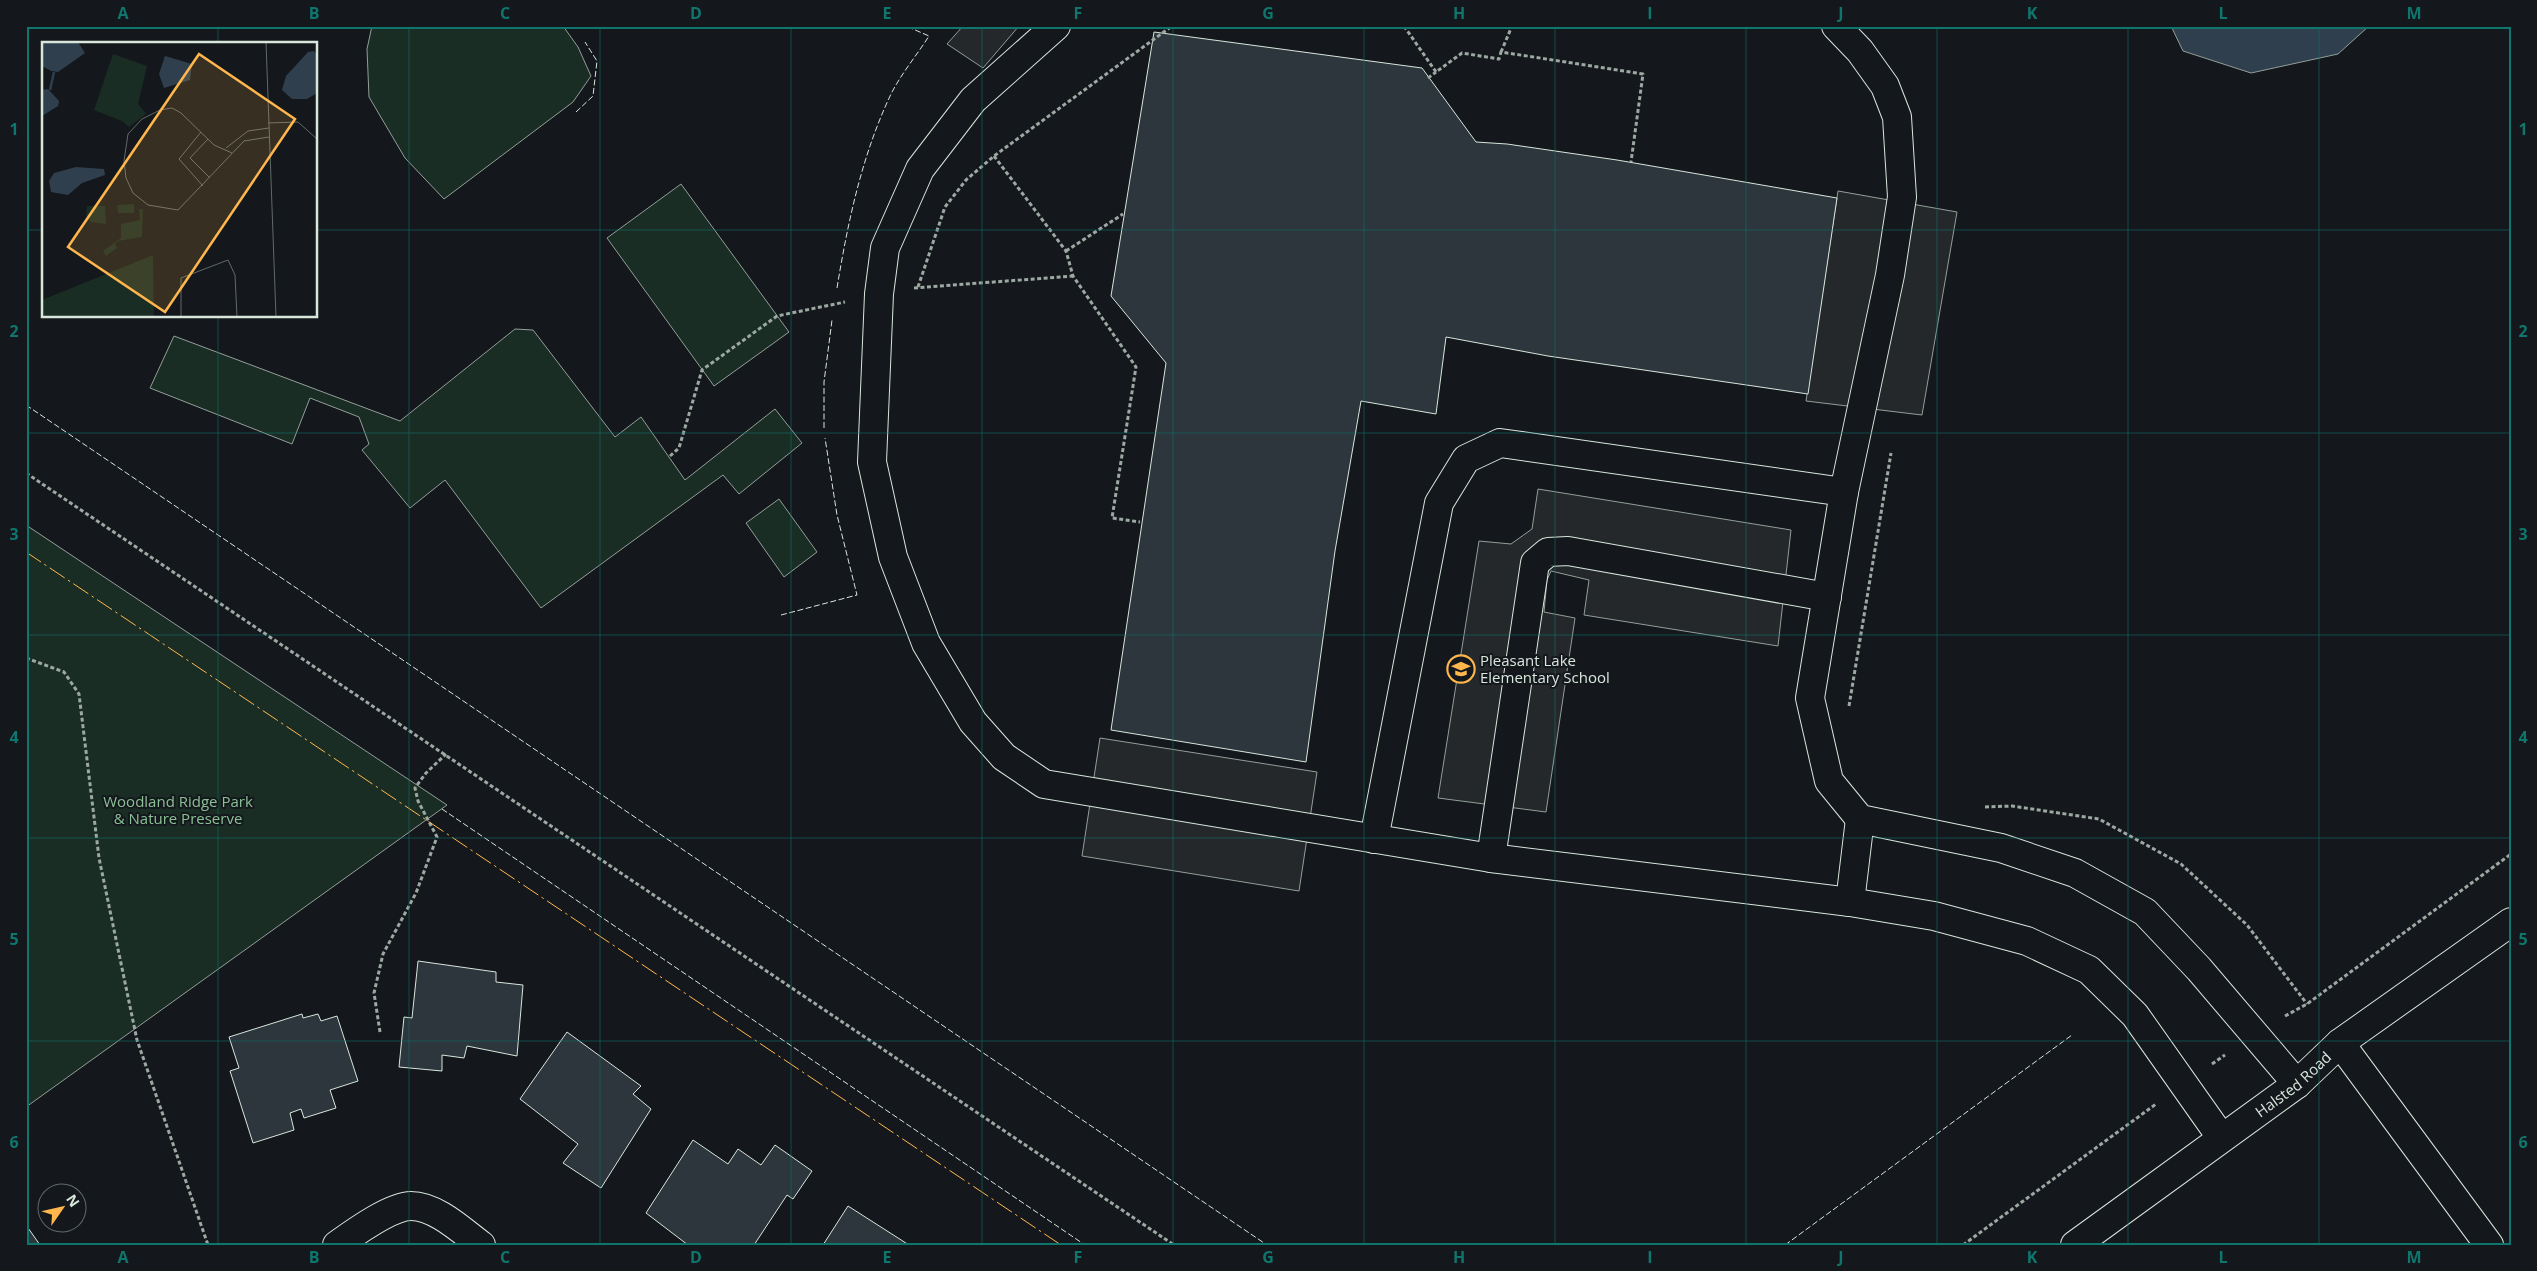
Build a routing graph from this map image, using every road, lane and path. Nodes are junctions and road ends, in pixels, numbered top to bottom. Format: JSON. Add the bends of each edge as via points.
{"nodes":[{"id":1,"x":1056,"y":26,"type":"edge"},
{"id":2,"x":1172,"y":26,"type":"edge"},
{"id":3,"x":1404,"y":26,"type":"edge"},
{"id":4,"x":1512,"y":26,"type":"edge"},
{"id":5,"x":1836,"y":26,"type":"edge"},
{"id":6,"x":1501,"y":52,"type":"junction"},
{"id":7,"x":1436,"y":72,"type":"junction"},
{"id":8,"x":1428,"y":78,"type":"dead end"},
{"id":9,"x":994,"y":156,"type":"junction"},
{"id":10,"x":1631,"y":162,"type":"dead end"},
{"id":11,"x":1123,"y":214,"type":"dead end"},
{"id":12,"x":1066,"y":251,"type":"junction"},
{"id":13,"x":917,"y":297,"type":"dead end"},
{"id":14,"x":1892,"y":446,"type":"dead end"},
{"id":15,"x":26,"y":473,"type":"edge"},
{"id":16,"x":1844,"y":492,"type":"junction"},
{"id":17,"x":1140,"y":522,"type":"dead end"},
{"id":18,"x":1827,"y":597,"type":"junction"},
{"id":19,"x":26,"y":658,"type":"edge"},
{"id":20,"x":1849,"y":709,"type":"dead end"},
{"id":21,"x":446,"y":754,"type":"junction"},
{"id":22,"x":1977,"y":807,"type":"dead end"},
{"id":23,"x":1860,"y":819,"type":"junction"},
{"id":24,"x":1374,"y":839,"type":"junction"},
{"id":25,"x":1491,"y":858,"type":"junction"},
{"id":26,"x":1850,"y":902,"type":"junction"},
{"id":27,"x":2511,"y":922,"type":"edge"},
{"id":28,"x":2306,"y":1004,"type":"dead end"},
{"id":29,"x":380,"y":1032,"type":"dead end"},
{"id":30,"x":2340,"y":1043,"type":"junction"},
{"id":31,"x":2296,"y":1084,"type":"junction"},
{"id":32,"x":2222,"y":1137,"type":"junction"},
{"id":33,"x":208,"y":1245,"type":"edge"},
{"id":34,"x":337,"y":1245,"type":"edge"},
{"id":35,"x":481,"y":1245,"type":"edge"},
{"id":36,"x":1174,"y":1245,"type":"edge"},
{"id":37,"x":2075,"y":1245,"type":"edge"},
{"id":38,"x":2489,"y":1245,"type":"edge"}],
"edges":[{"from":1,"to":24,"type":"street","via":[[973,100],[920,169],[885,248],[879,294],[872,462],[893,557],[926,643],[973,722],[1004,757],[1044,784]]},
{"from":2,"to":9,"type":"path"},
{"from":3,"to":7,"type":"path"},
{"from":4,"to":6,"type":"path"},
{"from":5,"to":16,"type":"street","via":[[1860,50],[1885,86],[1897,117],[1902,197],[1890,275]]},
{"from":6,"to":7,"type":"path","via":[[1499,59],[1462,53]]},
{"from":6,"to":10,"type":"path","via":[[1643,74]]},
{"from":7,"to":8,"type":"path"},
{"from":9,"to":12,"type":"path"},
{"from":9,"to":13,"type":"path","via":[[966,180],[945,208]]},
{"from":11,"to":12,"type":"path"},
{"from":12,"to":17,"type":"path","via":[[1073,276],[1136,368],[1112,518]]},
{"from":14,"to":20,"type":"path"},
{"from":15,"to":21,"type":"path"},
{"from":16,"to":18,"type":"street"},
{"from":16,"to":24,"type":"street","via":[[1500,443],[1466,459],[1439,503]]},
{"from":18,"to":23,"type":"street","via":[[1810,698],[1829,781]]},
{"from":18,"to":25,"type":"street","via":[[1568,551],[1548,552],[1535,563]]},
{"from":19,"to":33,"type":"path","via":[[64,672],[79,694],[98,858],[138,1040]]},
{"from":21,"to":29,"type":"path","via":[[415,788],[418,801],[437,837],[416,893],[383,954],[374,993]]},
{"from":21,"to":36,"type":"path"},
{"from":22,"to":28,"type":"path","via":[[2012,806],[2099,818],[2181,864],[2247,925]]},
{"from":23,"to":26,"type":"street"},
{"from":23,"to":31,"type":"street","via":[[2001,848],[2075,872],[2145,912],[2199,969]]},
{"from":24,"to":25,"type":"street"},
{"from":25,"to":26,"type":"street"},
{"from":26,"to":32,"type":"street","via":[[1934,916],[2027,941],[2089,970],[2135,1015]]},
{"from":27,"to":30,"type":"street","name":"Halsted Road"},
{"from":30,"to":31,"type":"street","name":"Halsted Road"},
{"from":30,"to":38,"type":"street"},
{"from":31,"to":32,"type":"street","name":"Halsted Road"},
{"from":32,"to":37,"type":"street","name":"Halsted Road"},
{"from":34,"to":35,"type":"street","via":[[380,1217],[411,1206],[434,1212]]}]}
